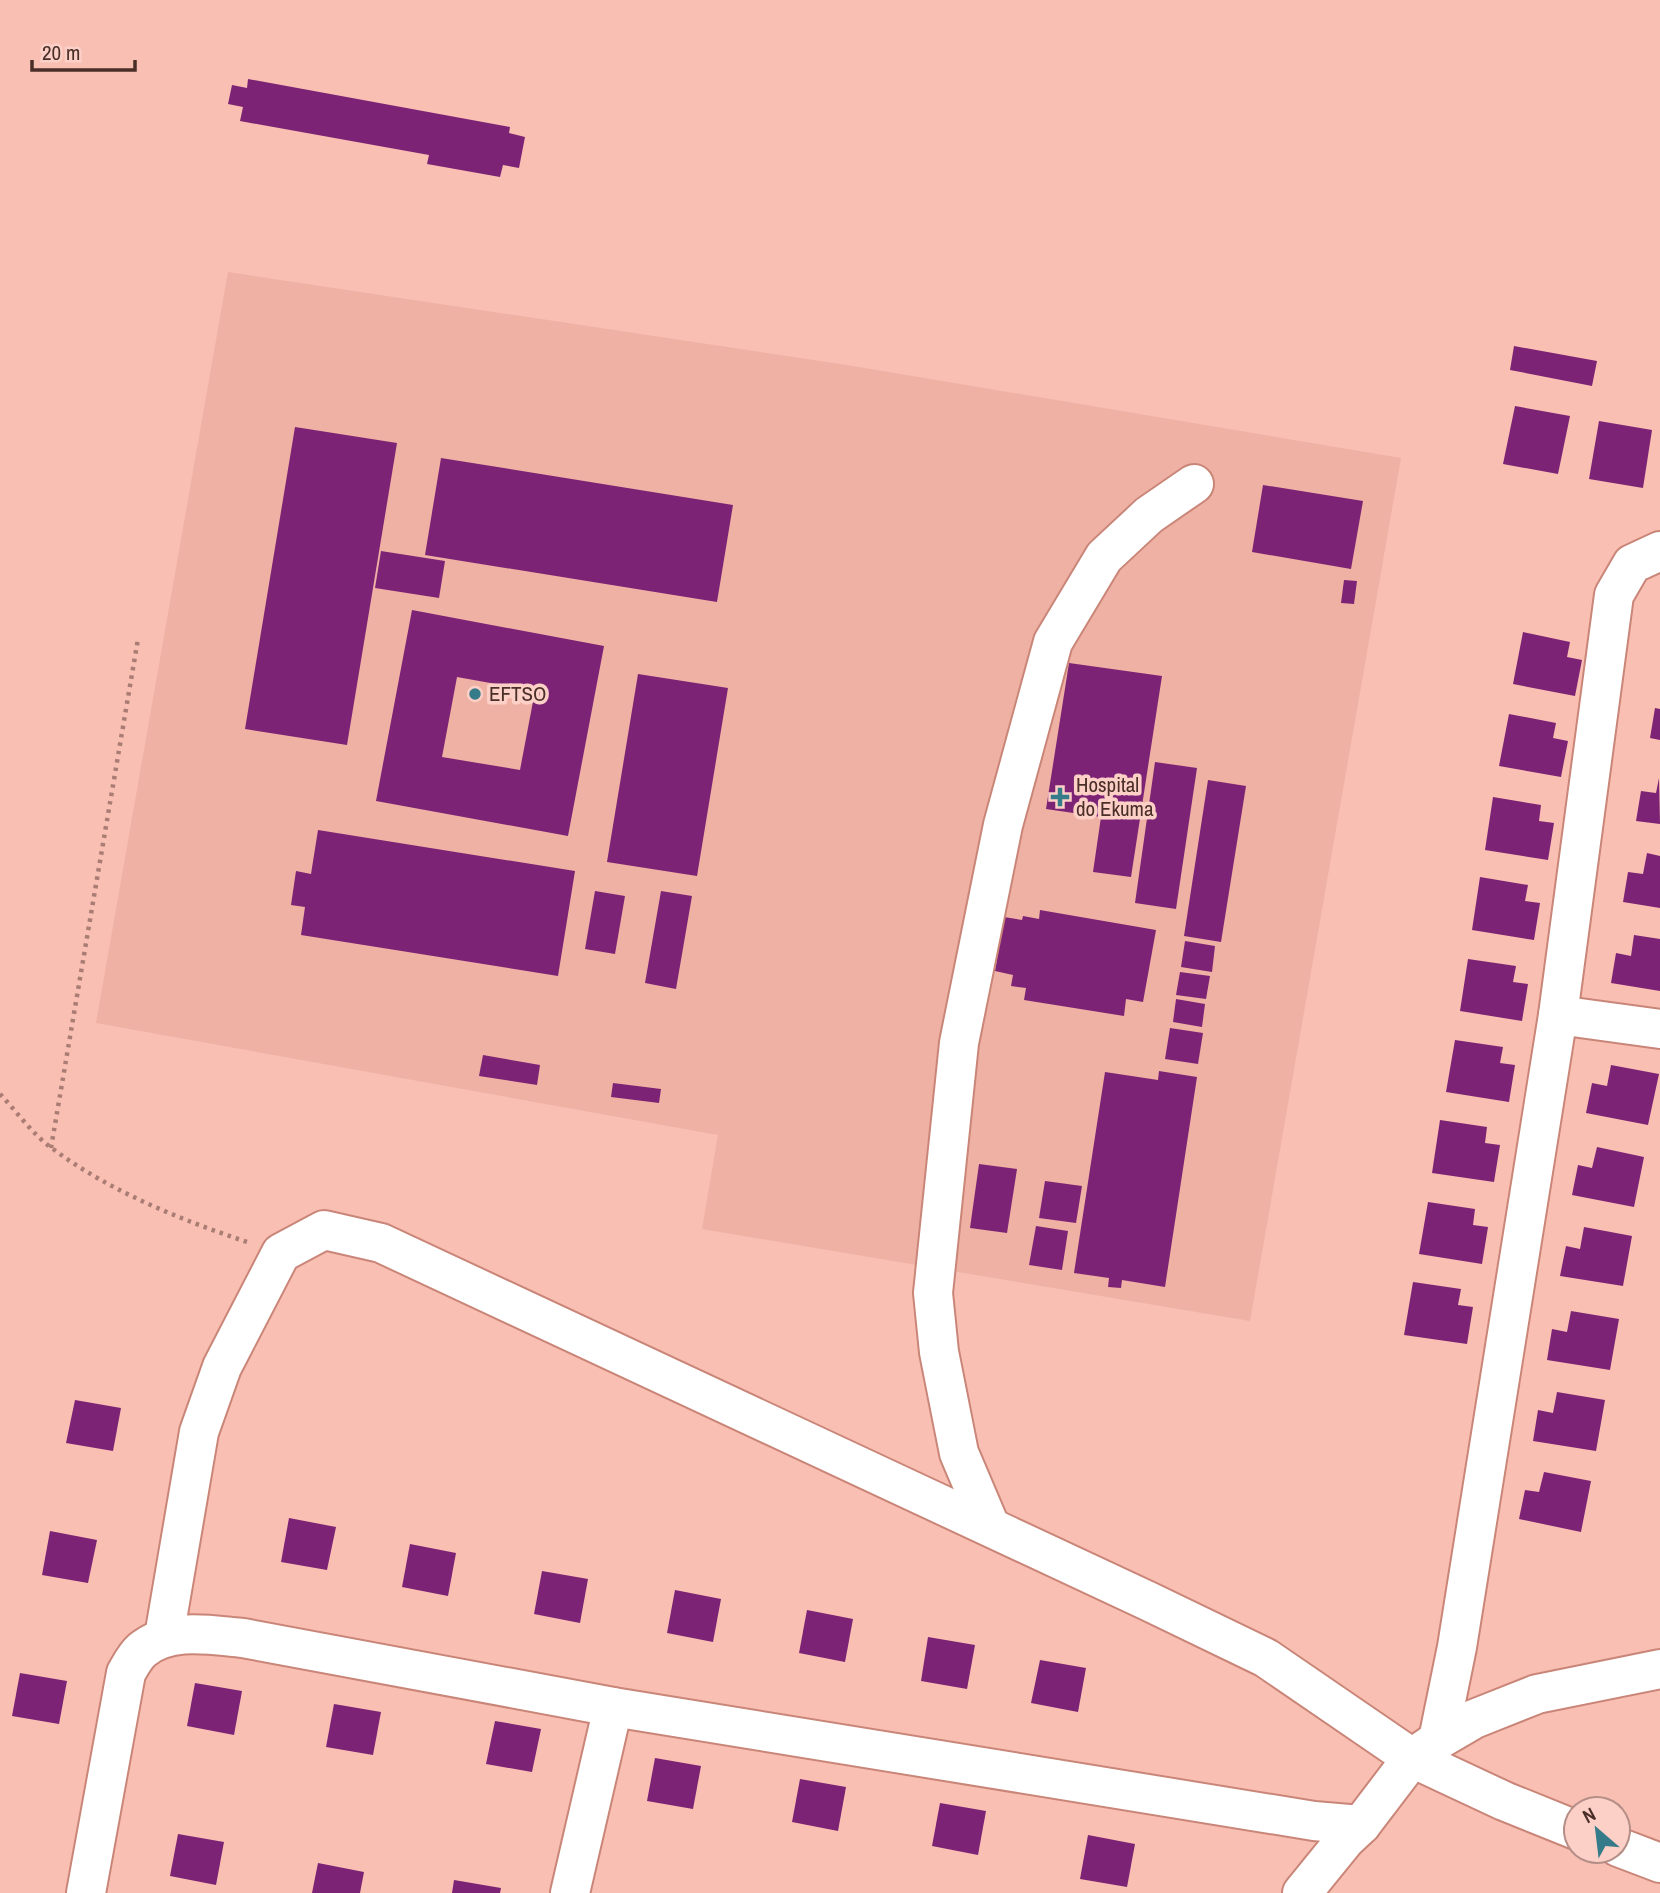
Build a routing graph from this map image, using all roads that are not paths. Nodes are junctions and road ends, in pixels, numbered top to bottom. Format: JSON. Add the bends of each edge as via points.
{"nodes":[{"id":1,"x":1194,"y":484,"type":"dead end"},
{"id":2,"x":1660,"y":551,"type":"edge"},
{"id":3,"x":1558,"y":1015,"type":"junction"},
{"id":4,"x":1660,"y":1030,"type":"edge"},
{"id":5,"x":990,"y":1526,"type":"junction"},
{"id":6,"x":164,"y":1637,"type":"junction"},
{"id":7,"x":1660,"y":1669,"type":"edge"},
{"id":8,"x":613,"y":1707,"type":"junction"},
{"id":9,"x":1425,"y":1749,"type":"junction"},
{"id":10,"x":1562,"y":1824,"type":"edge"},
{"id":11,"x":1362,"y":1825,"type":"junction"},
{"id":12,"x":1632,"y":1852,"type":"edge"},
{"id":13,"x":1660,"y":1863,"type":"edge"},
{"id":14,"x":86,"y":1893,"type":"edge"},
{"id":15,"x":570,"y":1893,"type":"edge"},
{"id":16,"x":1303,"y":1893,"type":"edge"}],
"edges":[{"from":1,"to":5,"type":"street","via":[[1149,515],[1104,557],[1053,642],[1003,825],[959,1043],[933,1293],[939,1352],[959,1453]]},
{"from":2,"to":3,"type":"street","via":[[1632,564],[1615,595]]},
{"from":3,"to":4,"type":"street"},
{"from":3,"to":9,"type":"street","via":[[1457,1647]]},
{"from":5,"to":6,"type":"street","via":[[381,1243],[324,1230],[281,1253],[222,1367],[200,1432]]},
{"from":5,"to":9,"type":"street","via":[[1266,1658]]},
{"from":6,"to":8,"type":"street","via":[[243,1638]]},
{"from":6,"to":14,"type":"street","via":[[140,1651],[126,1673]]},
{"from":7,"to":9,"type":"street","via":[[1537,1694],[1474,1719]]},
{"from":8,"to":11,"type":"street","via":[[1300,1819]]},
{"from":8,"to":15,"type":"street"},
{"from":9,"to":10,"type":"street","via":[[1504,1801]]},
{"from":9,"to":11,"type":"street"},
{"from":11,"to":16,"type":"street"},
{"from":12,"to":13,"type":"street"}]}
